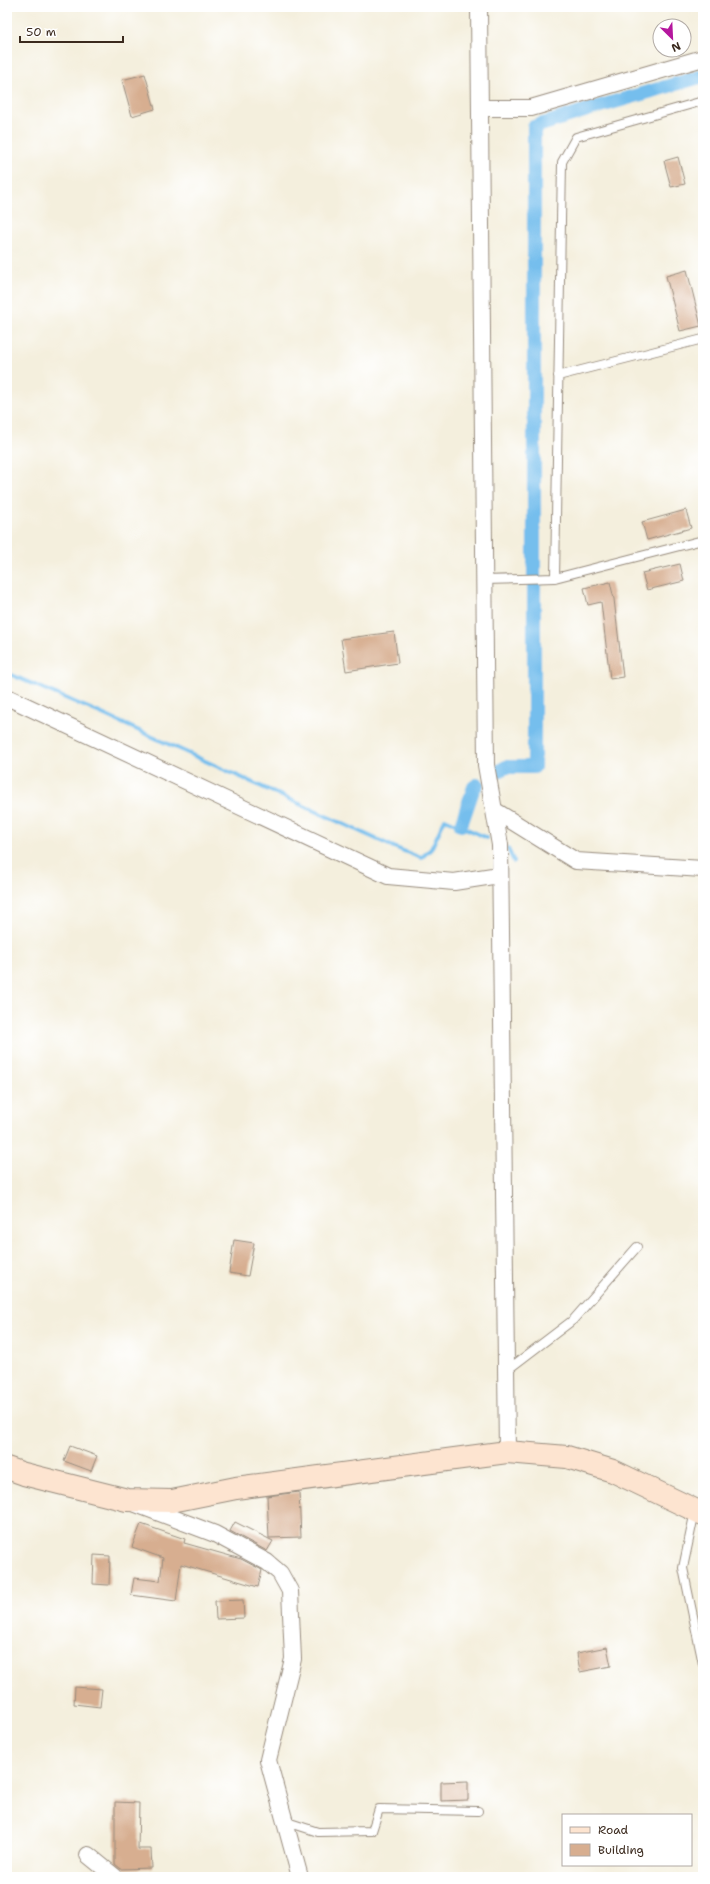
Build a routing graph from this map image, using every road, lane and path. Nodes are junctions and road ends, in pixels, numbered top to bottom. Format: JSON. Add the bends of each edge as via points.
{"nodes":[{"id":1,"x":479,"y":7,"type":"edge"},
{"id":2,"x":703,"y":58,"type":"edge"},
{"id":3,"x":703,"y":101,"type":"edge"},
{"id":4,"x":480,"y":108,"type":"junction"},
{"id":5,"x":703,"y":339,"type":"edge"},
{"id":6,"x":558,"y":376,"type":"junction"},
{"id":7,"x":703,"y":540,"type":"edge"},
{"id":8,"x":555,"y":578,"type":"junction"},
{"id":9,"x":484,"y":580,"type":"junction"},
{"id":10,"x":7,"y":697,"type":"edge"},
{"id":11,"x":494,"y":810,"type":"junction"},
{"id":12,"x":703,"y":869,"type":"edge"},
{"id":13,"x":499,"y":875,"type":"junction"},
{"id":14,"x":637,"y":1247,"type":"dead end"},
{"id":15,"x":506,"y":1372,"type":"junction"},
{"id":16,"x":506,"y":1452,"type":"junction"},
{"id":17,"x":7,"y":1468,"type":"edge"},
{"id":18,"x":127,"y":1500,"type":"junction"},
{"id":19,"x":699,"y":1512,"type":"edge"},
{"id":20,"x":703,"y":1664,"type":"edge"},
{"id":21,"x":478,"y":1811,"type":"dead end"},
{"id":22,"x":284,"y":1822,"type":"junction"},
{"id":23,"x":88,"y":1855,"type":"dead end"},
{"id":24,"x":115,"y":1877,"type":"edge"},
{"id":25,"x":300,"y":1877,"type":"edge"}],
"edges":[{"from":1,"to":4,"type":"street"},
{"from":2,"to":4,"type":"street","via":[[531,108]]},
{"from":3,"to":6,"type":"lane","via":[[576,137],[562,162]]},
{"from":4,"to":9,"type":"street"},
{"from":5,"to":6,"type":"lane"},
{"from":6,"to":8,"type":"lane"},
{"from":7,"to":8,"type":"lane"},
{"from":8,"to":9,"type":"lane"},
{"from":9,"to":11,"type":"street","via":[[486,766]]},
{"from":10,"to":13,"type":"street","via":[[388,876],[454,882]]},
{"from":11,"to":12,"type":"street","via":[[576,861]]},
{"from":11,"to":13,"type":"street","via":[[500,845]]},
{"from":13,"to":15,"type":"street"},
{"from":14,"to":15,"type":"lane","via":[[572,1320]]},
{"from":15,"to":16,"type":"street"},
{"from":16,"to":18,"type":"street","via":[[236,1488],[172,1501]]},
{"from":16,"to":19,"type":"street","via":[[567,1457],[613,1471]]},
{"from":17,"to":18,"type":"street"},
{"from":18,"to":22,"type":"street","via":[[215,1534],[268,1562],[280,1574],[290,1591],[293,1659],[268,1760]]},
{"from":19,"to":20,"type":"lane","via":[[683,1568]]},
{"from":21,"to":22,"type":"lane","via":[[379,1809],[372,1831],[318,1832]]},
{"from":22,"to":25,"type":"street"},
{"from":23,"to":24,"type":"street"}]}
